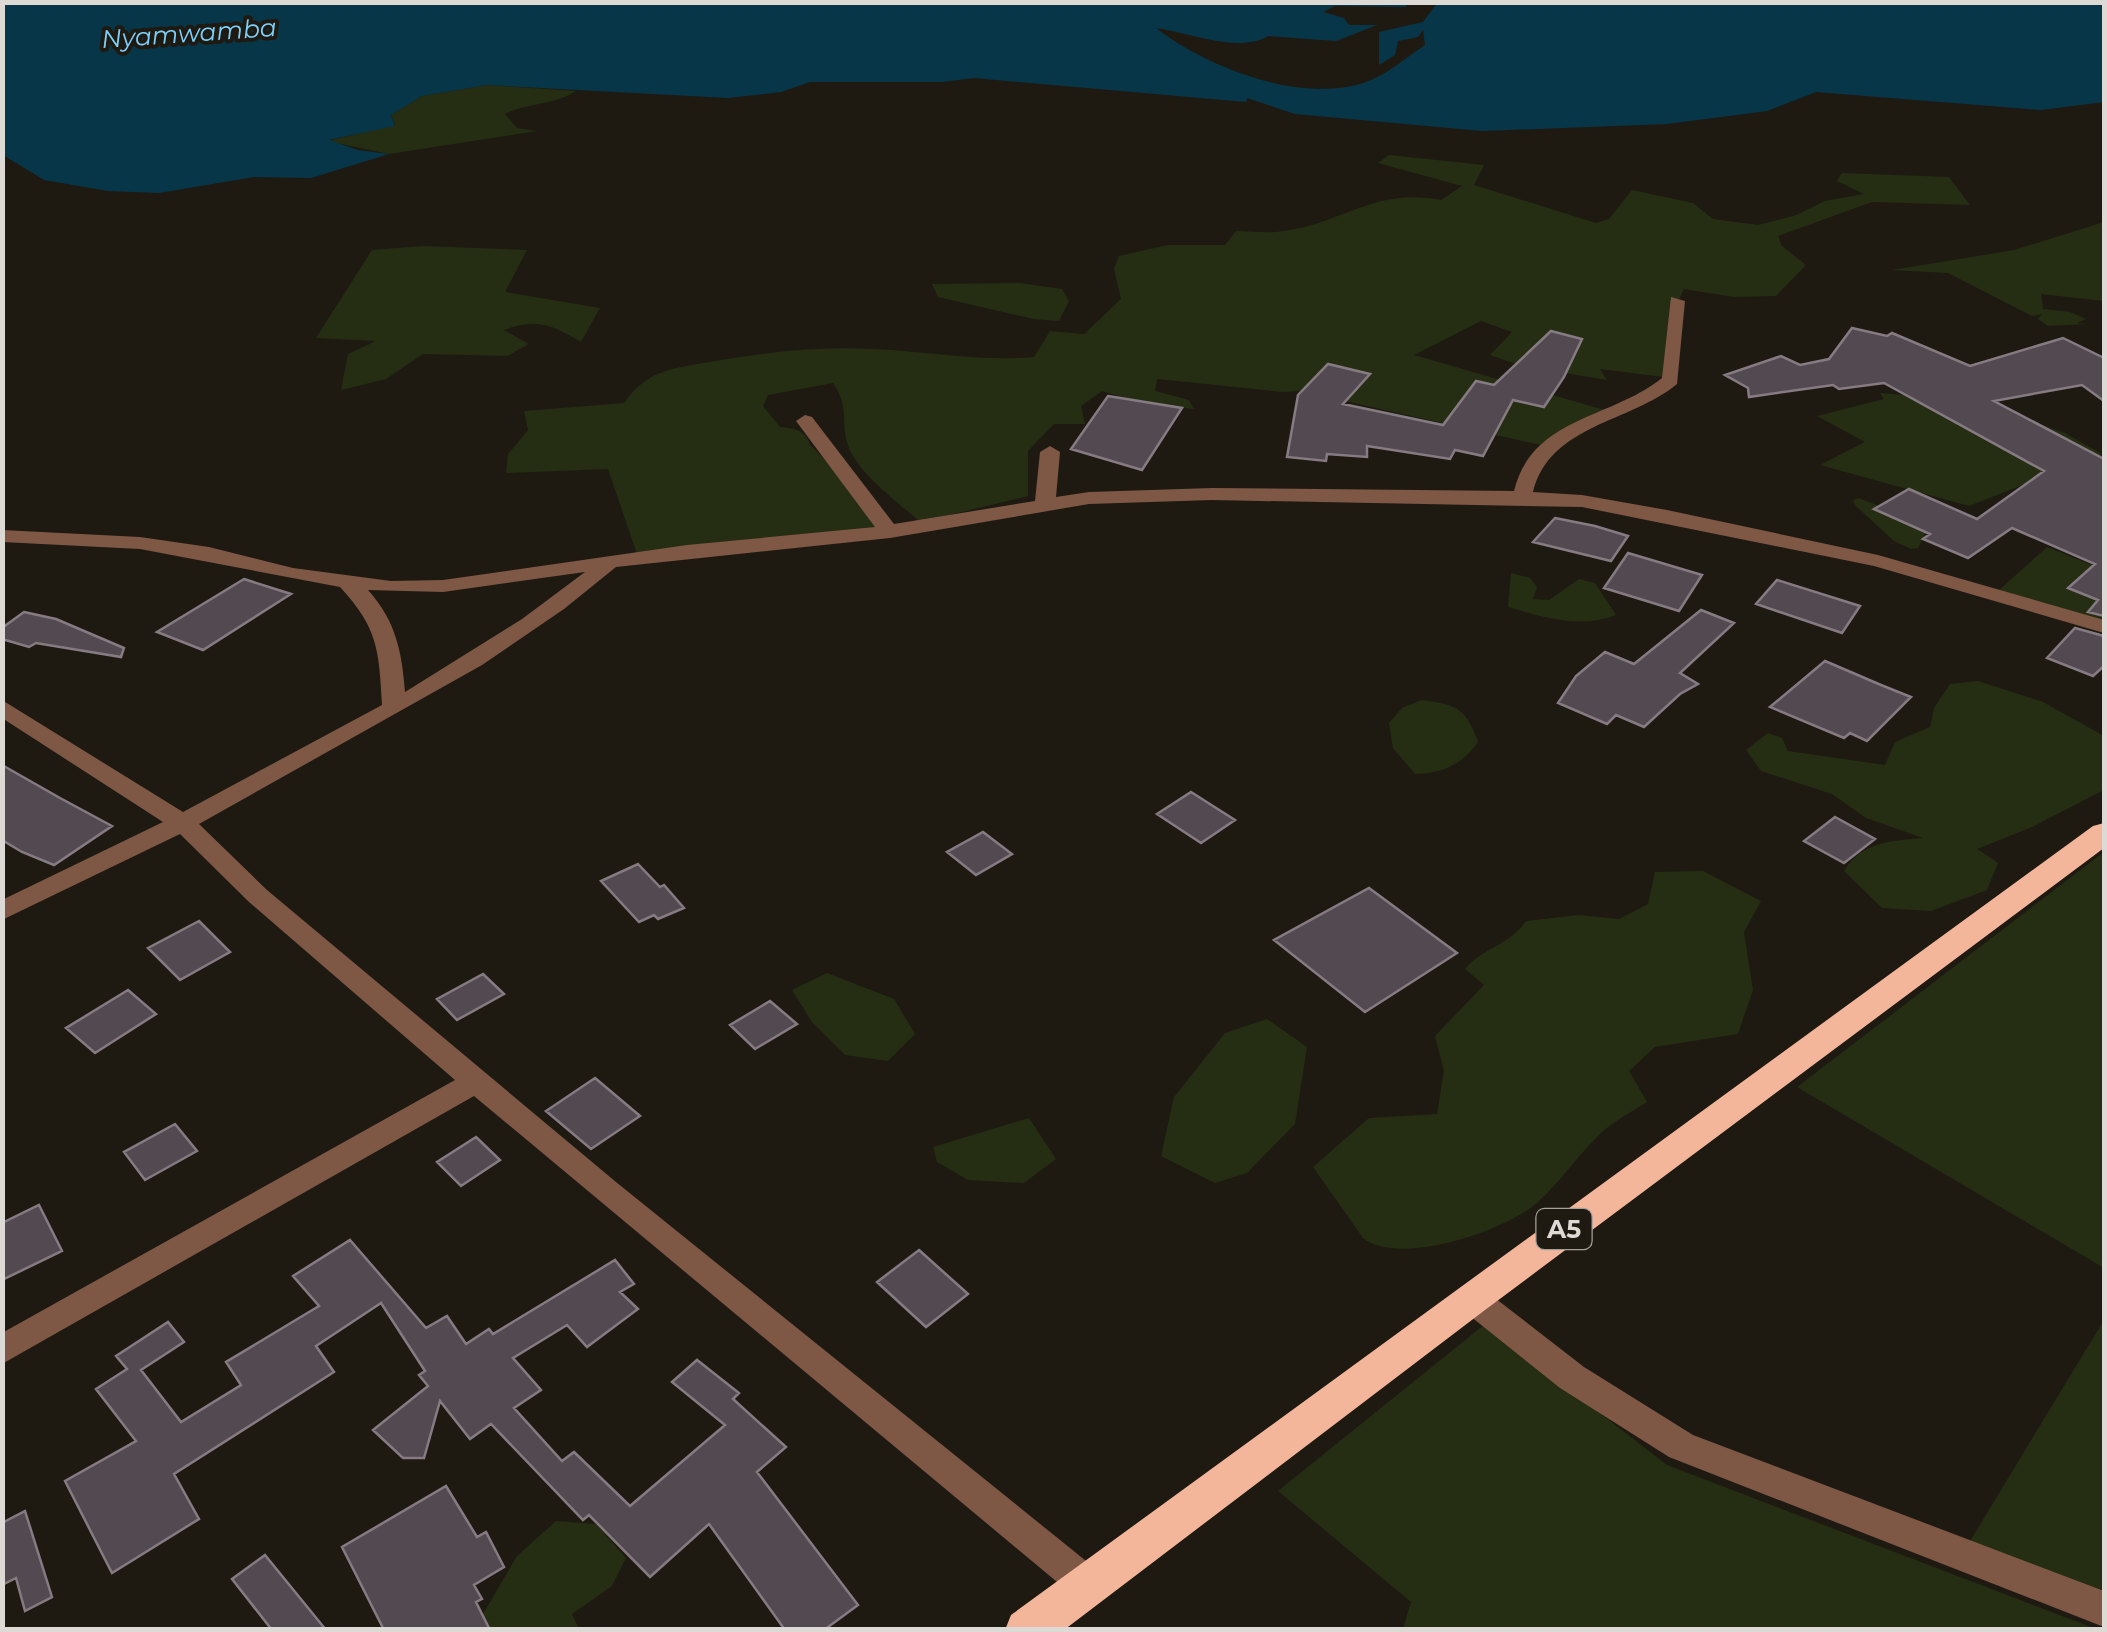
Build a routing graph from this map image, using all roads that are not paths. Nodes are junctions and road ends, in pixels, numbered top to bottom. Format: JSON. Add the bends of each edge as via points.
{"nodes":[{"id":1,"x":1676,"y":301,"type":"dead end"},
{"id":2,"x":805,"y":420,"type":"dead end"},
{"id":3,"x":1050,"y":452,"type":"dead end"},
{"id":4,"x":1522,"y":497,"type":"junction"},
{"id":5,"x":1046,"y":504,"type":"junction"},
{"id":6,"x":890,"y":532,"type":"junction"},
{"id":7,"x":2,"y":536,"type":"edge"},
{"id":8,"x":609,"y":563,"type":"junction"},
{"id":9,"x":349,"y":584,"type":"junction"},
{"id":10,"x":2104,"y":626,"type":"edge"},
{"id":11,"x":2,"y":707,"type":"edge"},
{"id":12,"x":394,"y":708,"type":"junction"},
{"id":13,"x":185,"y":825,"type":"junction"},
{"id":14,"x":2104,"y":833,"type":"edge"},
{"id":15,"x":2,"y":911,"type":"edge"},
{"id":16,"x":478,"y":1080,"type":"junction"},
{"id":17,"x":1471,"y":1298,"type":"junction"},
{"id":18,"x":2,"y":1350,"type":"edge"},
{"id":19,"x":1088,"y":1585,"type":"junction"},
{"id":20,"x":2104,"y":1609,"type":"edge"},
{"id":21,"x":1027,"y":1630,"type":"edge"}],
"edges":[{"from":1,"to":4,"type":"street","via":[[1671,380],[1550,445],[1523,479]]},
{"from":2,"to":6,"type":"street"},
{"from":3,"to":5,"type":"street"},
{"from":4,"to":5,"type":"street","via":[[1212,494]]},
{"from":4,"to":10,"type":"street","via":[[1668,516],[1878,561]]},
{"from":5,"to":6,"type":"street"},
{"from":6,"to":8,"type":"street"},
{"from":7,"to":9,"type":"street","via":[[140,543]]},
{"from":8,"to":9,"type":"street","via":[[443,586]]},
{"from":8,"to":12,"type":"street","via":[[523,632]]},
{"from":9,"to":12,"type":"street","via":[[376,608],[386,628]]},
{"from":11,"to":13,"type":"street"},
{"from":12,"to":13,"type":"street"},
{"from":13,"to":15,"type":"street"},
{"from":13,"to":16,"type":"street","via":[[258,896]]},
{"from":14,"to":17,"type":"highway","name":"A5","number":"A5"},
{"from":16,"to":18,"type":"street"},
{"from":16,"to":19,"type":"street","via":[[604,1191]]},
{"from":17,"to":19,"type":"highway","name":"A5","number":"A5"},
{"from":17,"to":20,"type":"street","via":[[1591,1390],[1681,1446]]},
{"from":19,"to":21,"type":"highway","name":"A5","number":"A5"}]}
